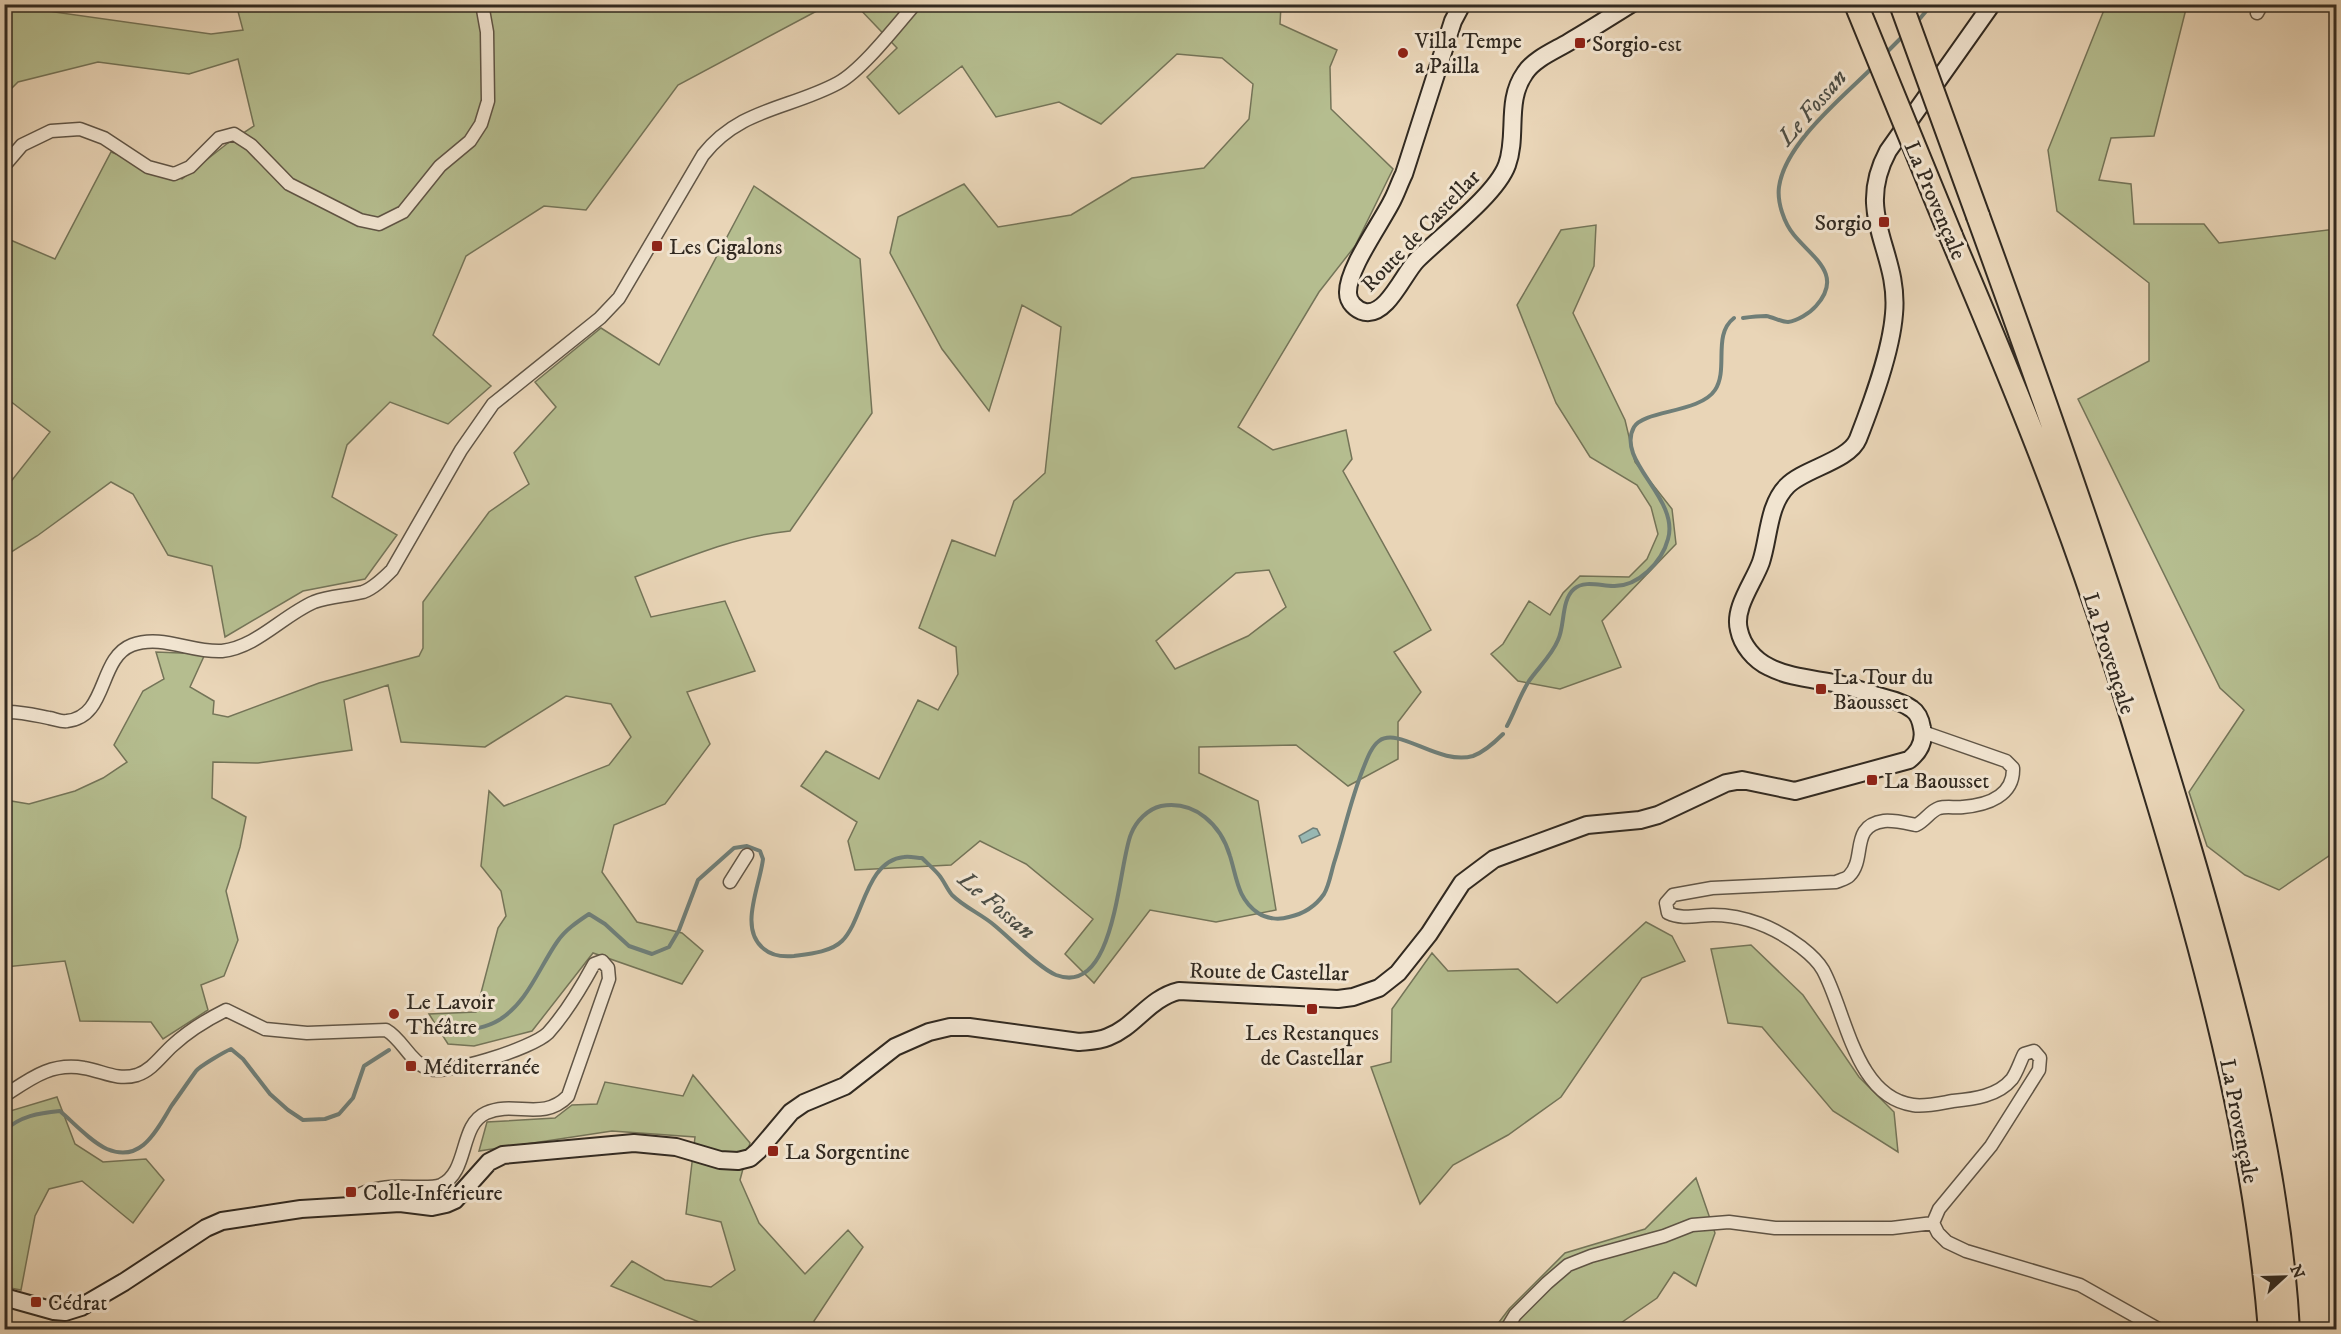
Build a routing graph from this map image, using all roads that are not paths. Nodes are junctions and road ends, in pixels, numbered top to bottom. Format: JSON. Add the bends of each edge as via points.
{"nodes":[{"id":1,"x":482,"y":4,"type":"edge"},
{"id":2,"x":915,"y":4,"type":"edge"},
{"id":3,"x":1462,"y":4,"type":"edge"},
{"id":4,"x":1631,"y":4,"type":"edge"},
{"id":5,"x":1856,"y":4,"type":"edge"},
{"id":6,"x":1901,"y":4,"type":"edge"},
{"id":7,"x":1992,"y":4,"type":"edge"},
{"id":8,"x":4,"y":166,"type":"edge"},
{"id":9,"x":2114,"y":630,"type":"junction"},
{"id":10,"x":4,"y":712,"type":"edge"},
{"id":11,"x":1923,"y":732,"type":"junction"},
{"id":12,"x":747,"y":855,"type":"dead end"},
{"id":13,"x":2188,"y":874,"type":"junction"},
{"id":14,"x":730,"y":882,"type":"dead end"},
{"id":15,"x":4,"y":1096,"type":"edge"},
{"id":16,"x":349,"y":1208,"type":"junction"},
{"id":17,"x":1933,"y":1223,"type":"junction"},
{"id":18,"x":4,"y":1297,"type":"edge"},
{"id":19,"x":1506,"y":1329,"type":"edge"},
{"id":20,"x":2160,"y":1329,"type":"edge"},
{"id":21,"x":2270,"y":1329,"type":"edge"},
{"id":22,"x":2288,"y":1329,"type":"edge"}],
"edges":[{"from":1,"to":8,"type":"street","via":[[487,32],[488,101],[481,124],[470,141],[440,165],[403,212],[379,224],[360,220],[290,184],[251,145],[234,134],[219,138],[190,167],[174,174],[148,167],[104,138],[80,129],[51,131],[22,145]]},
{"from":2,"to":10,"type":"street","via":[[839,82],[751,117],[715,141],[620,298],[493,404],[461,450],[392,570],[378,583],[365,591],[314,602],[238,649],[218,651],[151,640],[130,646],[119,654],[93,706],[82,717],[66,722],[19,711]]},
{"from":3,"to":4,"type":"street","name":"Route de Castellar","via":[[1453,21],[1404,174],[1349,282],[1349,297],[1362,311],[1382,307],[1412,264],[1490,193],[1507,168],[1516,88],[1526,71]]},
{"from":5,"to":9,"type":"highway","name":"La Provençale","bridge":true},
{"from":6,"to":9,"type":"highway","name":"La Provençale","bridge":true,"via":[[2042,394]]},
{"from":7,"to":11,"type":"street","via":[[1879,168],[1874,200],[1895,313],[1869,410],[1856,443],[1788,484],[1779,496],[1738,627],[1743,644],[1769,668],[1894,701],[1912,709]]},
{"from":9,"to":13,"type":"highway","name":"La Provençale"},
{"from":11,"to":16,"type":"street","name":"Route de Castellar","via":[[1917,753],[1894,765],[1795,791],[1742,780],[1726,783],[1658,815],[1587,825],[1494,859],[1462,883],[1398,974],[1379,988],[1353,997],[1179,991],[1166,994],[1119,1031],[1095,1041],[950,1027],[895,1047],[845,1086],[804,1103],[750,1158],[720,1160],[676,1147],[634,1143],[503,1155],[489,1162],[446,1204]]},
{"from":11,"to":17,"type":"street","via":[[2006,761],[2013,768],[2008,789],[1984,804],[1940,808],[1916,825],[1886,821],[1872,824],[1863,832],[1855,867],[1848,877],[1836,882],[1712,888],[1673,895],[1666,903],[1668,913],[1677,918],[1738,916],[1763,925],[1815,958],[1851,1042],[1872,1079],[1899,1102],[1914,1106],[1986,1096],[2012,1078],[2024,1054],[2034,1050],[2040,1058],[2039,1070],[1991,1146],[1939,1209]]},
{"from":12,"to":14,"type":"street"},
{"from":13,"to":21,"type":"highway","name":"La Provençale","via":[[2248,1155]]},
{"from":13,"to":22,"type":"highway","name":"La Provençale","via":[[2232,1001],[2259,1118],[2279,1237]]},
{"from":15,"to":16,"type":"street","via":[[35,1075],[58,1067],[84,1068],[113,1077],[139,1074],[174,1044],[226,1010],[265,1029],[307,1033],[386,1030],[424,1068],[435,1071],[461,1066],[536,1042],[547,1034],[594,964],[602,961],[608,968],[609,979],[568,1096],[560,1104],[550,1109],[485,1113],[475,1122],[450,1180],[438,1186],[375,1189],[351,1199]]},
{"from":16,"to":18,"type":"street","name":"Route de Castellar","via":[[302,1209],[222,1221],[81,1307],[54,1311]]},
{"from":17,"to":19,"type":"street","via":[[1892,1228],[1775,1228],[1729,1222],[1692,1225],[1568,1265],[1515,1315]]},
{"from":17,"to":20,"type":"street","via":[[1947,1242],[1966,1251],[2080,1285]]}]}
